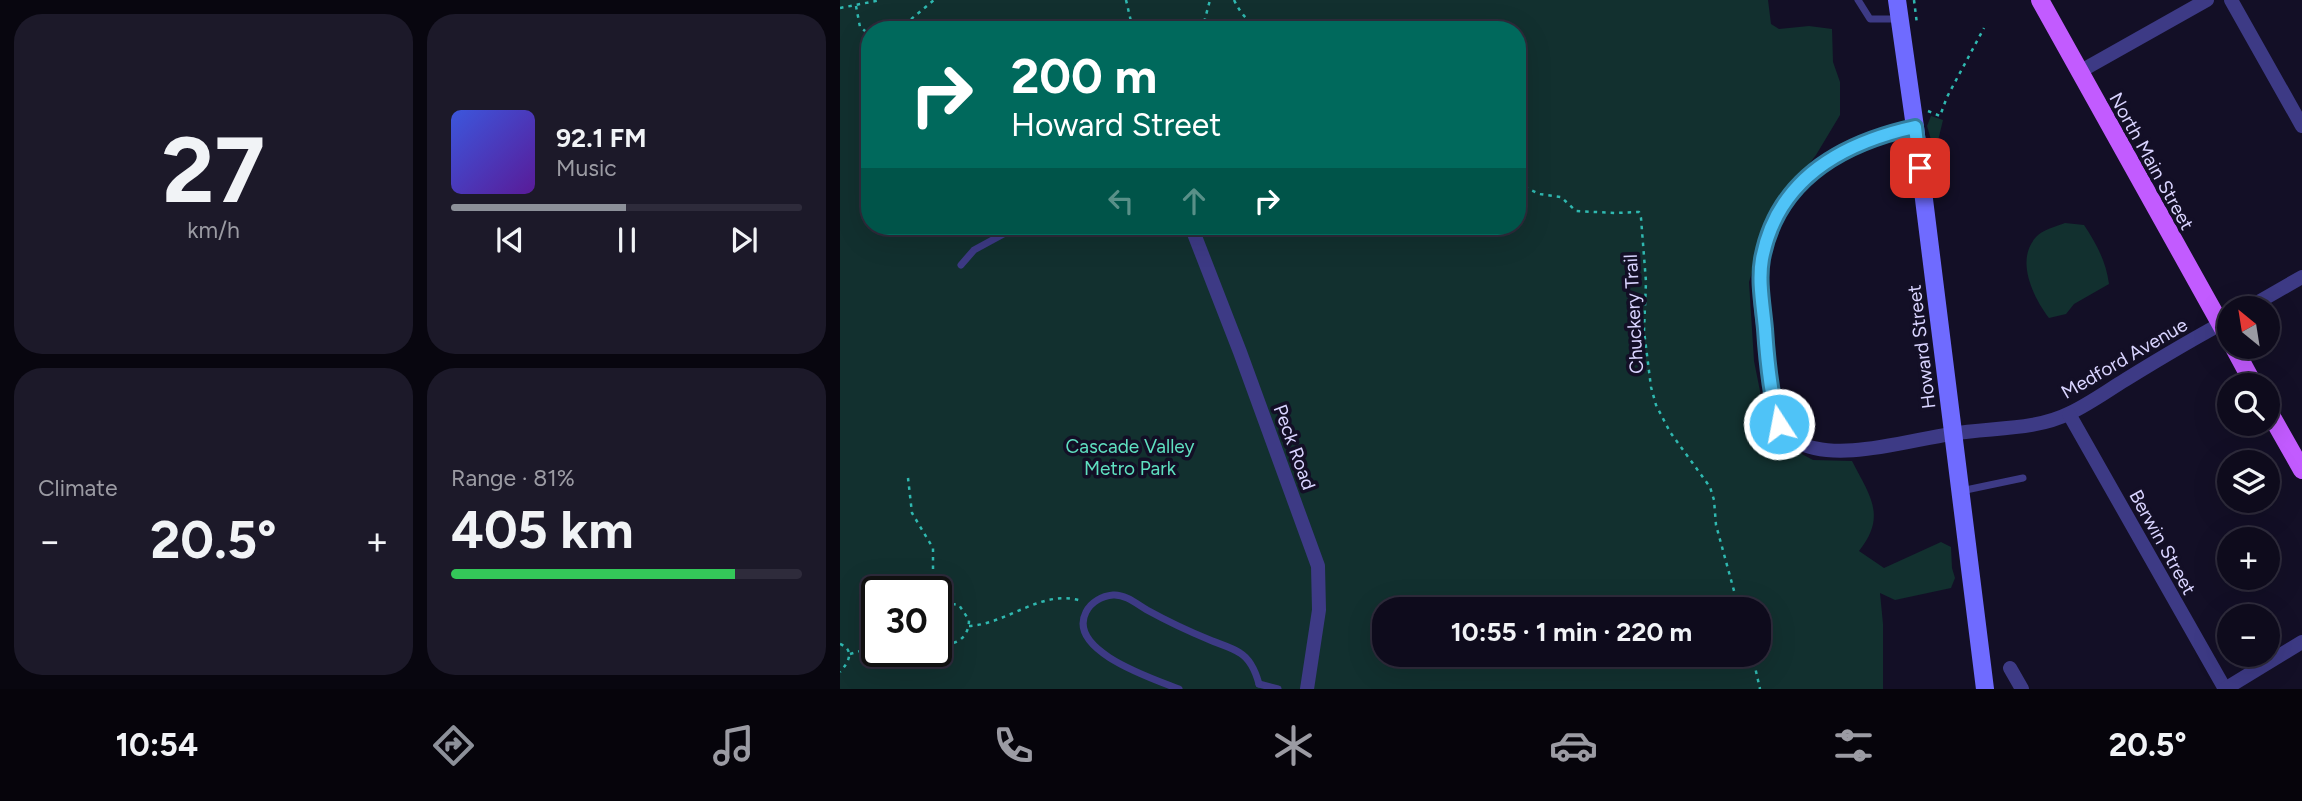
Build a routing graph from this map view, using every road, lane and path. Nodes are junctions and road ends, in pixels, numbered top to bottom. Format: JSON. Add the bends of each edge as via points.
{"nodes":[{"id":1,"x":881,"y":0,"type":"edge"},
{"id":2,"x":934,"y":0,"type":"edge"},
{"id":3,"x":1126,"y":0,"type":"edge"},
{"id":4,"x":1210,"y":0,"type":"edge"},
{"id":5,"x":1234,"y":0,"type":"edge"},
{"id":6,"x":1858,"y":0,"type":"edge"},
{"id":7,"x":1897,"y":0,"type":"edge"},
{"id":8,"x":1914,"y":0,"type":"edge"},
{"id":9,"x":2040,"y":0,"type":"edge"},
{"id":10,"x":2207,"y":0,"type":"edge"},
{"id":11,"x":2231,"y":0,"type":"edge"},
{"id":12,"x":856,"y":6,"type":"junction"},
{"id":13,"x":840,"y":8,"type":"edge"},
{"id":14,"x":1900,"y":19,"type":"junction"},
{"id":15,"x":909,"y":21,"type":"edge"},
{"id":16,"x":1131,"y":21,"type":"edge"},
{"id":17,"x":1204,"y":21,"type":"edge"},
{"id":18,"x":1248,"y":21,"type":"edge"},
{"id":19,"x":1984,"y":27,"type":"dead end"},
{"id":20,"x":861,"y":28,"type":"edge"},
{"id":21,"x":1918,"y":30,"type":"dead end"},
{"id":22,"x":2079,"y":72,"type":"junction"},
{"id":23,"x":1927,"y":102,"type":"dead end"},
{"id":24,"x":2302,"y":126,"type":"edge"},
{"id":25,"x":1915,"y":127,"type":"junction"},
{"id":26,"x":1526,"y":188,"type":"edge"},
{"id":27,"x":1002,"y":235,"type":"edge"},
{"id":28,"x":1194,"y":235,"type":"edge"},
{"id":29,"x":961,"y":265,"type":"dead end"},
{"id":30,"x":2302,"y":277,"type":"edge"},
{"id":31,"x":2269,"y":296,"type":"edge"},
{"id":32,"x":2217,"y":307,"type":"edge"},
{"id":33,"x":2217,"y":326,"type":"edge"},
{"id":34,"x":2069,"y":414,"type":"junction"},
{"id":35,"x":2280,"y":431,"type":"edge"},
{"id":36,"x":1952,"y":433,"type":"junction"},
{"id":37,"x":2302,"y":470,"type":"edge"},
{"id":38,"x":908,"y":478,"type":"dead end"},
{"id":39,"x":2023,"y":478,"type":"dead end"},
{"id":40,"x":1961,"y":491,"type":"junction"},
{"id":41,"x":933,"y":576,"type":"edge"},
{"id":42,"x":1736,"y":597,"type":"edge"},
{"id":43,"x":952,"y":603,"type":"edge"},
{"id":44,"x":1091,"y":605,"type":"junction"},
{"id":45,"x":969,"y":626,"type":"junction"},
{"id":46,"x":2302,"y":642,"type":"edge"},
{"id":47,"x":952,"y":643,"type":"edge"},
{"id":48,"x":840,"y":644,"type":"edge"},
{"id":49,"x":861,"y":650,"type":"edge"},
{"id":50,"x":850,"y":653,"type":"junction"},
{"id":51,"x":1755,"y":667,"type":"edge"},
{"id":52,"x":2010,"y":668,"type":"dead end"},
{"id":53,"x":840,"y":672,"type":"edge"},
{"id":54,"x":1257,"y":686,"type":"edge"},
{"id":55,"x":1180,"y":689,"type":"edge"},
{"id":56,"x":1278,"y":689,"type":"edge"},
{"id":57,"x":1307,"y":689,"type":"edge"},
{"id":58,"x":1760,"y":689,"type":"edge"},
{"id":59,"x":1985,"y":689,"type":"edge"},
{"id":60,"x":2022,"y":689,"type":"edge"},
{"id":61,"x":2225,"y":689,"type":"edge"}],
"edges":[{"from":1,"to":12,"type":"path"},
{"from":2,"to":15,"type":"path"},
{"from":3,"to":16,"type":"path"},
{"from":4,"to":17,"type":"path"},
{"from":5,"to":18,"type":"path"},
{"from":6,"to":14,"type":"lane","via":[[1870,19]]},
{"from":7,"to":14,"type":"main road","name":"Howard Street"},
{"from":8,"to":21,"type":"path"},
{"from":9,"to":22,"type":"main road","name":"North Main Street"},
{"from":10,"to":22,"type":"street"},
{"from":11,"to":24,"type":"street"},
{"from":12,"to":13,"type":"path"},
{"from":12,"to":20,"type":"path"},
{"from":14,"to":25,"type":"main road","name":"Howard Street"},
{"from":19,"to":23,"type":"path","via":[[1941,116],[1928,113]]},
{"from":22,"to":32,"type":"main road","name":"North Main Street"},
{"from":25,"to":36,"type":"main road","name":"Howard Street"},
{"from":25,"to":36,"type":"street","name":"Medford Avenue","via":[[1857,144],[1807,176],[1787,200],[1762,261],[1765,337],[1775,410],[1782,429],[1797,442],[1838,450]]},
{"from":26,"to":42,"type":"path","name":"Chuckery Trail","via":[[1561,197],[1576,211],[1639,212],[1646,260],[1644,331],[1651,387],[1670,432],[1710,487]]},
{"from":27,"to":29,"type":"lane","via":[[974,250]]},
{"from":28,"to":57,"type":"street","name":"Peck Road","via":[[1318,566],[1320,610]]},
{"from":30,"to":31,"type":"street"},
{"from":33,"to":34,"type":"street","name":"Medford Avenue"},
{"from":34,"to":36,"type":"street","name":"Medford Avenue","via":[[2026,426]]},
{"from":34,"to":61,"type":"street","name":"Berwin Street"},
{"from":35,"to":37,"type":"main road"},
{"from":36,"to":40,"type":"main road","name":"Howard Street"},
{"from":38,"to":41,"type":"path","via":[[912,513],[933,548]]},
{"from":39,"to":40,"type":"lane"},
{"from":40,"to":59,"type":"main road","name":"Howard Street"},
{"from":43,"to":45,"type":"path","via":[[967,614]]},
{"from":44,"to":45,"type":"path","via":[[1071,599],[1046,600],[1001,620]]},
{"from":44,"to":54,"type":"lane","via":[[1111,595],[1128,599],[1240,653],[1253,669]]},
{"from":44,"to":55,"type":"lane","via":[[1083,622],[1088,641],[1128,667]]},
{"from":45,"to":47,"type":"path","via":[[964,637]]},
{"from":46,"to":61,"type":"street"},
{"from":48,"to":50,"type":"path"},
{"from":49,"to":50,"type":"path"},
{"from":50,"to":53,"type":"path"},
{"from":51,"to":58,"type":"path"},
{"from":52,"to":60,"type":"street"},
{"from":54,"to":56,"type":"lane"}]}
